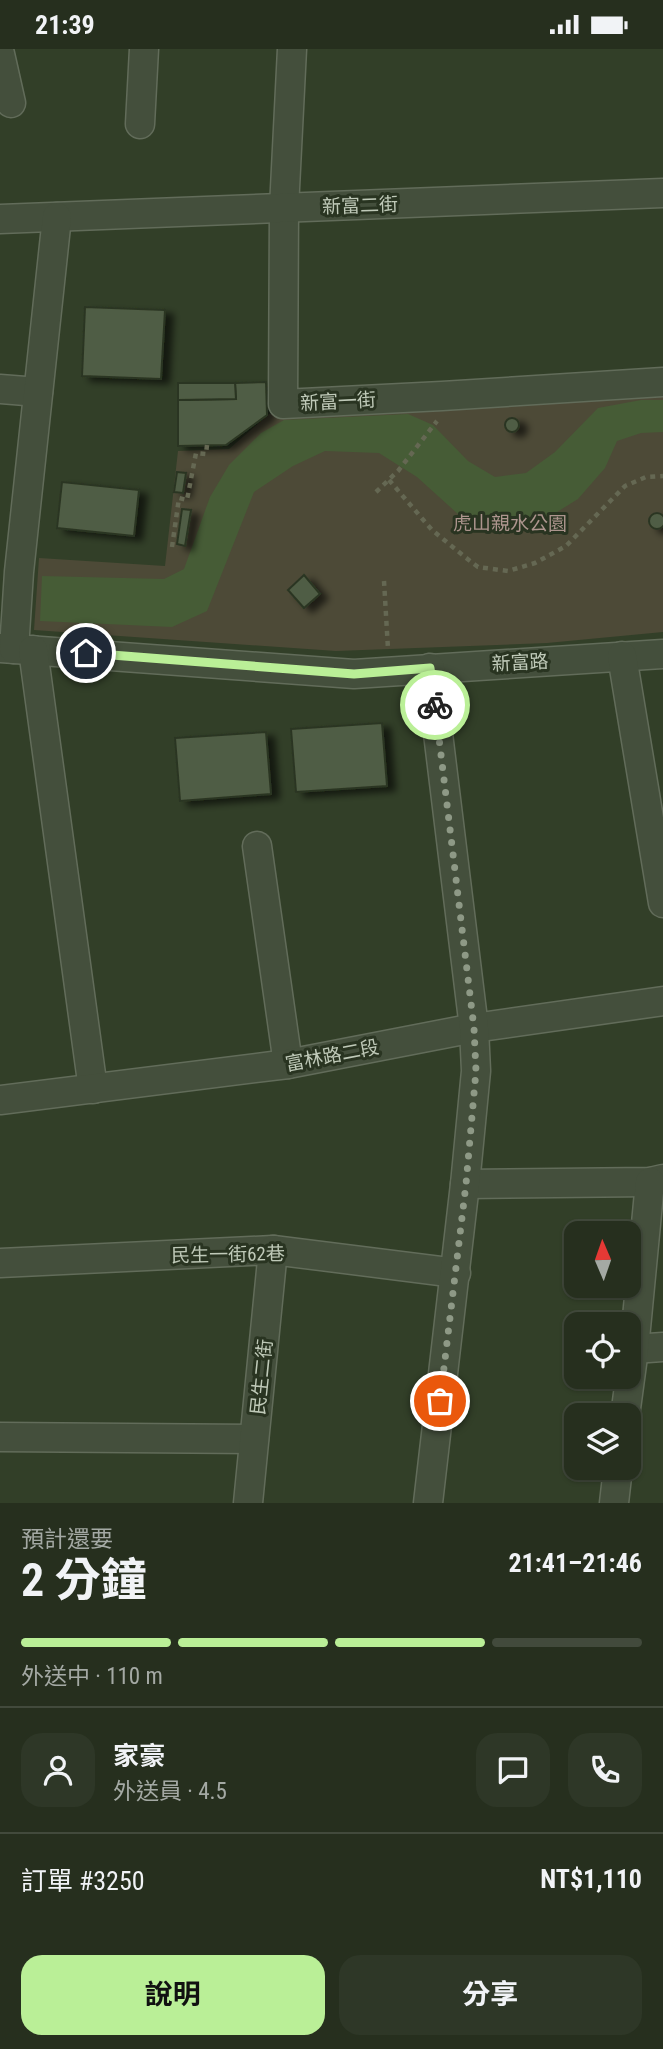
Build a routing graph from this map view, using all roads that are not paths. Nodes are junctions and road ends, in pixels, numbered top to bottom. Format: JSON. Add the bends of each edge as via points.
{"nodes":[{"id":1,"x":144,"y":49,"type":"edge"},
{"id":2,"x":292,"y":49,"type":"edge"},
{"id":3,"x":0,"y":54,"type":"edge"},
{"id":4,"x":11,"y":103,"type":"dead end"},
{"id":5,"x":140,"y":124,"type":"dead end"},
{"id":6,"x":663,"y":193,"type":"edge"},
{"id":7,"x":284,"y":208,"type":"junction"},
{"id":8,"x":57,"y":217,"type":"junction"},
{"id":9,"x":0,"y":219,"type":"edge"},
{"id":10,"x":663,"y":382,"type":"edge"},
{"id":11,"x":0,"y":389,"type":"edge"},
{"id":12,"x":38,"y":392,"type":"junction"},
{"id":13,"x":10,"y":571,"type":"edge"},
{"id":14,"x":16,"y":649,"type":"edge"},
{"id":15,"x":663,"y":654,"type":"edge"},
{"id":16,"x":622,"y":656,"type":"junction"},
{"id":17,"x":430,"y":668,"type":"junction"},
{"id":18,"x":257,"y":846,"type":"dead end"},
{"id":19,"x":663,"y":903,"type":"edge"},
{"id":20,"x":663,"y":1001,"type":"edge"},
{"id":21,"x":474,"y":1028,"type":"junction"},
{"id":22,"x":288,"y":1064,"type":"junction"},
{"id":23,"x":93,"y":1089,"type":"junction"},
{"id":24,"x":0,"y":1100,"type":"edge"},
{"id":25,"x":656,"y":1181,"type":"edge"},
{"id":26,"x":466,"y":1184,"type":"junction"},
{"id":27,"x":274,"y":1250,"type":"junction"},
{"id":28,"x":0,"y":1263,"type":"edge"},
{"id":29,"x":456,"y":1273,"type":"junction"},
{"id":30,"x":639,"y":1312,"type":"edge"},
{"id":31,"x":663,"y":1347,"type":"edge"},
{"id":32,"x":641,"y":1349,"type":"edge"},
{"id":33,"x":0,"y":1437,"type":"edge"},
{"id":34,"x":254,"y":1439,"type":"junction"},
{"id":35,"x":617,"y":1480,"type":"edge"},
{"id":36,"x":248,"y":1503,"type":"edge"},
{"id":37,"x":428,"y":1503,"type":"edge"},
{"id":38,"x":614,"y":1503,"type":"edge"}],
"edges":[{"from":1,"to":5,"type":"street"},
{"from":2,"to":7,"type":"street","name":"新富一街"},
{"from":3,"to":4,"type":"street"},
{"from":6,"to":7,"type":"street","name":"新富二街"},
{"from":7,"to":8,"type":"street","name":"新富二街"},
{"from":7,"to":10,"type":"street","name":"新富一街","via":[[283,404]]},
{"from":8,"to":9,"type":"street","name":"新富二街"},
{"from":8,"to":12,"type":"street"},
{"from":11,"to":12,"type":"street"},
{"from":12,"to":13,"type":"street"},
{"from":13,"to":14,"type":"street"},
{"from":14,"to":17,"type":"street","name":"新富路","via":[[354,674]]},
{"from":14,"to":23,"type":"street"},
{"from":15,"to":16,"type":"street","name":"新富路"},
{"from":16,"to":17,"type":"street","name":"新富路"},
{"from":16,"to":19,"type":"street"},
{"from":17,"to":21,"type":"street"},
{"from":18,"to":22,"type":"street"},
{"from":20,"to":21,"type":"street","name":"富林路二段"},
{"from":21,"to":22,"type":"street","name":"富林路二段"},
{"from":21,"to":26,"type":"street","via":[[476,1071]]},
{"from":22,"to":23,"type":"street","name":"富林路二段"},
{"from":23,"to":24,"type":"street","name":"富林路二段"},
{"from":25,"to":26,"type":"street"},
{"from":25,"to":30,"type":"street"},
{"from":26,"to":29,"type":"street"},
{"from":27,"to":28,"type":"street","name":"民生一街62巷"},
{"from":27,"to":29,"type":"street","name":"民生一街62巷"},
{"from":27,"to":34,"type":"street","name":"民生二街"},
{"from":29,"to":37,"type":"street"},
{"from":31,"to":32,"type":"street"},
{"from":33,"to":34,"type":"street"},
{"from":34,"to":36,"type":"street","name":"民生二街"},
{"from":35,"to":38,"type":"street"}]}
